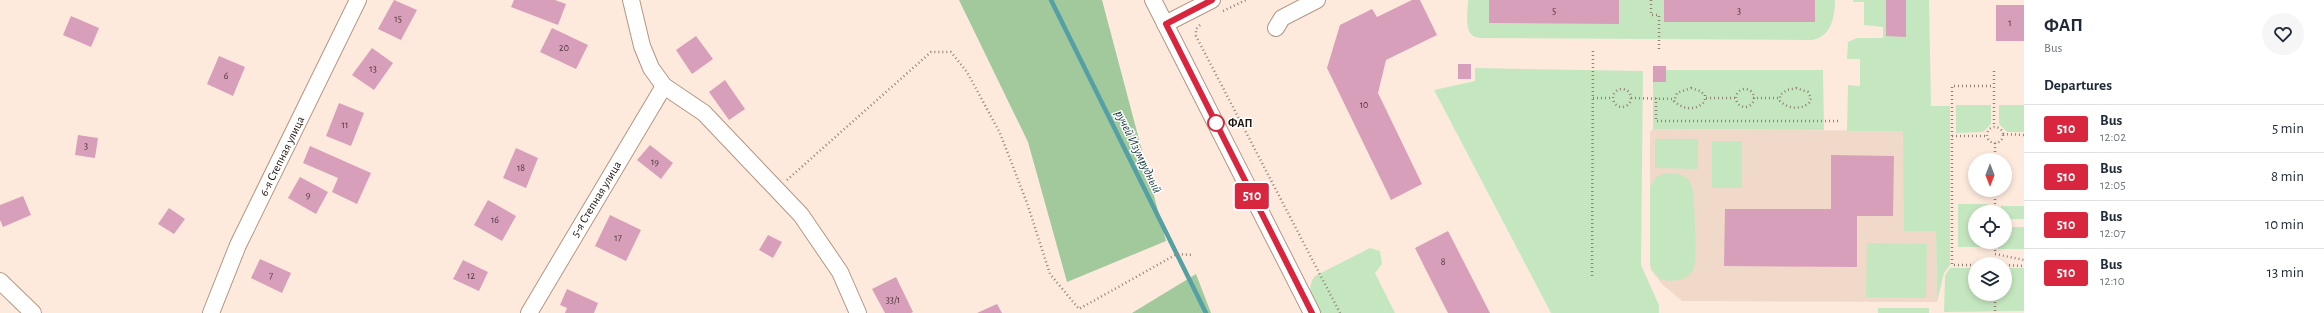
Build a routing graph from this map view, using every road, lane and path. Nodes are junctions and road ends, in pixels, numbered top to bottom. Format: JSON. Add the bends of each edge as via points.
{"nodes":[{"id":1,"x":358,"y":0,"type":"edge"},
{"id":2,"x":631,"y":0,"type":"edge"},
{"id":3,"x":1153,"y":0,"type":"edge"},
{"id":4,"x":1246,"y":0,"type":"edge"},
{"id":5,"x":1317,"y":0,"type":"edge"},
{"id":6,"x":1651,"y":0,"type":"edge"},
{"id":7,"x":1216,"y":6,"type":"edge"},
{"id":8,"x":1166,"y":24,"type":"junction"},
{"id":9,"x":1201,"y":24,"type":"dead end"},
{"id":10,"x":1276,"y":28,"type":"dead end"},
{"id":11,"x":1593,"y":48,"type":"dead end"},
{"id":12,"x":1660,"y":48,"type":"dead end"},
{"id":13,"x":1994,"y":71,"type":"dead end"},
{"id":14,"x":664,"y":86,"type":"junction"},
{"id":15,"x":1994,"y":86,"type":"junction"},
{"id":16,"x":1593,"y":98,"type":"junction"},
{"id":17,"x":1612,"y":98,"type":"junction"},
{"id":18,"x":1631,"y":98,"type":"junction"},
{"id":19,"x":1656,"y":98,"type":"junction"},
{"id":20,"x":1706,"y":98,"type":"junction"},
{"id":21,"x":1736,"y":98,"type":"junction"},
{"id":22,"x":1753,"y":98,"type":"junction"},
{"id":23,"x":1779,"y":98,"type":"junction"},
{"id":24,"x":1674,"y":99,"type":"junction"},
{"id":25,"x":1840,"y":121,"type":"dead end"},
{"id":26,"x":1994,"y":127,"type":"junction"},
{"id":27,"x":2003,"y":134,"type":"junction"},
{"id":28,"x":2024,"y":134,"type":"edge"},
{"id":29,"x":1952,"y":136,"type":"junction"},
{"id":30,"x":1987,"y":136,"type":"junction"},
{"id":31,"x":1995,"y":143,"type":"junction"},
{"id":32,"x":1995,"y":153,"type":"edge"},
{"id":33,"x":777,"y":188,"type":"junction"},
{"id":34,"x":1995,"y":249,"type":"edge"},
{"id":35,"x":1192,"y":255,"type":"dead end"},
{"id":36,"x":2024,"y":260,"type":"edge"},
{"id":37,"x":1968,"y":265,"type":"edge"},
{"id":38,"x":2012,"y":265,"type":"edge"},
{"id":39,"x":2024,"y":266,"type":"edge"},
{"id":40,"x":1592,"y":276,"type":"dead end"},
{"id":41,"x":0,"y":281,"type":"edge"},
{"id":42,"x":1995,"y":301,"type":"edge"},
{"id":43,"x":33,"y":313,"type":"edge"},
{"id":44,"x":211,"y":313,"type":"edge"},
{"id":45,"x":529,"y":313,"type":"edge"},
{"id":46,"x":858,"y":313,"type":"edge"},
{"id":47,"x":1312,"y":313,"type":"edge"},
{"id":48,"x":1340,"y":313,"type":"edge"},
{"id":49,"x":1995,"y":313,"type":"edge"}],
"edges":[{"from":1,"to":44,"type":"street","name":"6-я Степная улица","via":[[238,245]]},
{"from":2,"to":14,"type":"street","via":[[642,46],[651,68]]},
{"from":3,"to":8,"type":"street"},
{"from":4,"to":7,"type":"path"},
{"from":5,"to":10,"type":"street","via":[[1282,18]]},
{"from":6,"to":12,"type":"path","via":[[1651,15],[1659,15]]},
{"from":7,"to":8,"type":"street"},
{"from":8,"to":47,"type":"street"},
{"from":9,"to":48,"type":"path","via":[[1196,29],[1196,36]]},
{"from":11,"to":16,"type":"path"},
{"from":13,"to":15,"type":"path"},
{"from":14,"to":33,"type":"street","via":[[704,113]]},
{"from":14,"to":45,"type":"street","name":"5-я Степная улица"},
{"from":15,"to":26,"type":"path"},
{"from":15,"to":29,"type":"path","via":[[1952,86]]},
{"from":16,"to":17,"type":"path"},
{"from":16,"to":40,"type":"path"},
{"from":17,"to":18,"type":"path","via":[[1614,104],[1623,107],[1629,104]]},
{"from":17,"to":18,"type":"path","via":[[1616,90],[1622,88],[1627,90]]},
{"from":18,"to":19,"type":"path"},
{"from":19,"to":24,"type":"path"},
{"from":19,"to":25,"type":"path","via":[[1656,121]]},
{"from":20,"to":21,"type":"path"},
{"from":20,"to":24,"type":"path","via":[[1701,105],[1691,108],[1681,106]]},
{"from":20,"to":24,"type":"path","via":[[1700,90],[1691,88],[1681,90]]},
{"from":21,"to":22,"type":"path","via":[[1740,91],[1746,90]]},
{"from":21,"to":22,"type":"path","via":[[1738,103],[1745,107],[1750,105]]},
{"from":22,"to":23,"type":"path"},
{"from":23,"to":23,"type":"path","via":[[1783,104],[1797,108],[1806,105],[1811,98],[1808,92],[1796,88],[1787,90]]},
{"from":26,"to":27,"type":"path","via":[[1999,128]]},
{"from":26,"to":30,"type":"path","via":[[1990,128]]},
{"from":27,"to":28,"type":"path"},
{"from":27,"to":31,"type":"path","via":[[2002,140]]},
{"from":29,"to":30,"type":"path"},
{"from":29,"to":37,"type":"path","via":[[1952,265]]},
{"from":30,"to":31,"type":"path","via":[[1989,141]]},
{"from":31,"to":32,"type":"path"},
{"from":33,"to":35,"type":"path","via":[[931,52],[951,52],[967,72],[1000,133],[1027,203],[1050,274],[1079,309],[1177,254]]},
{"from":33,"to":46,"type":"street","via":[[801,215],[840,272]]},
{"from":34,"to":36,"type":"path","via":[[1995,254]]},
{"from":38,"to":39,"type":"path"},
{"from":41,"to":43,"type":"street"},
{"from":42,"to":49,"type":"path"}]}
